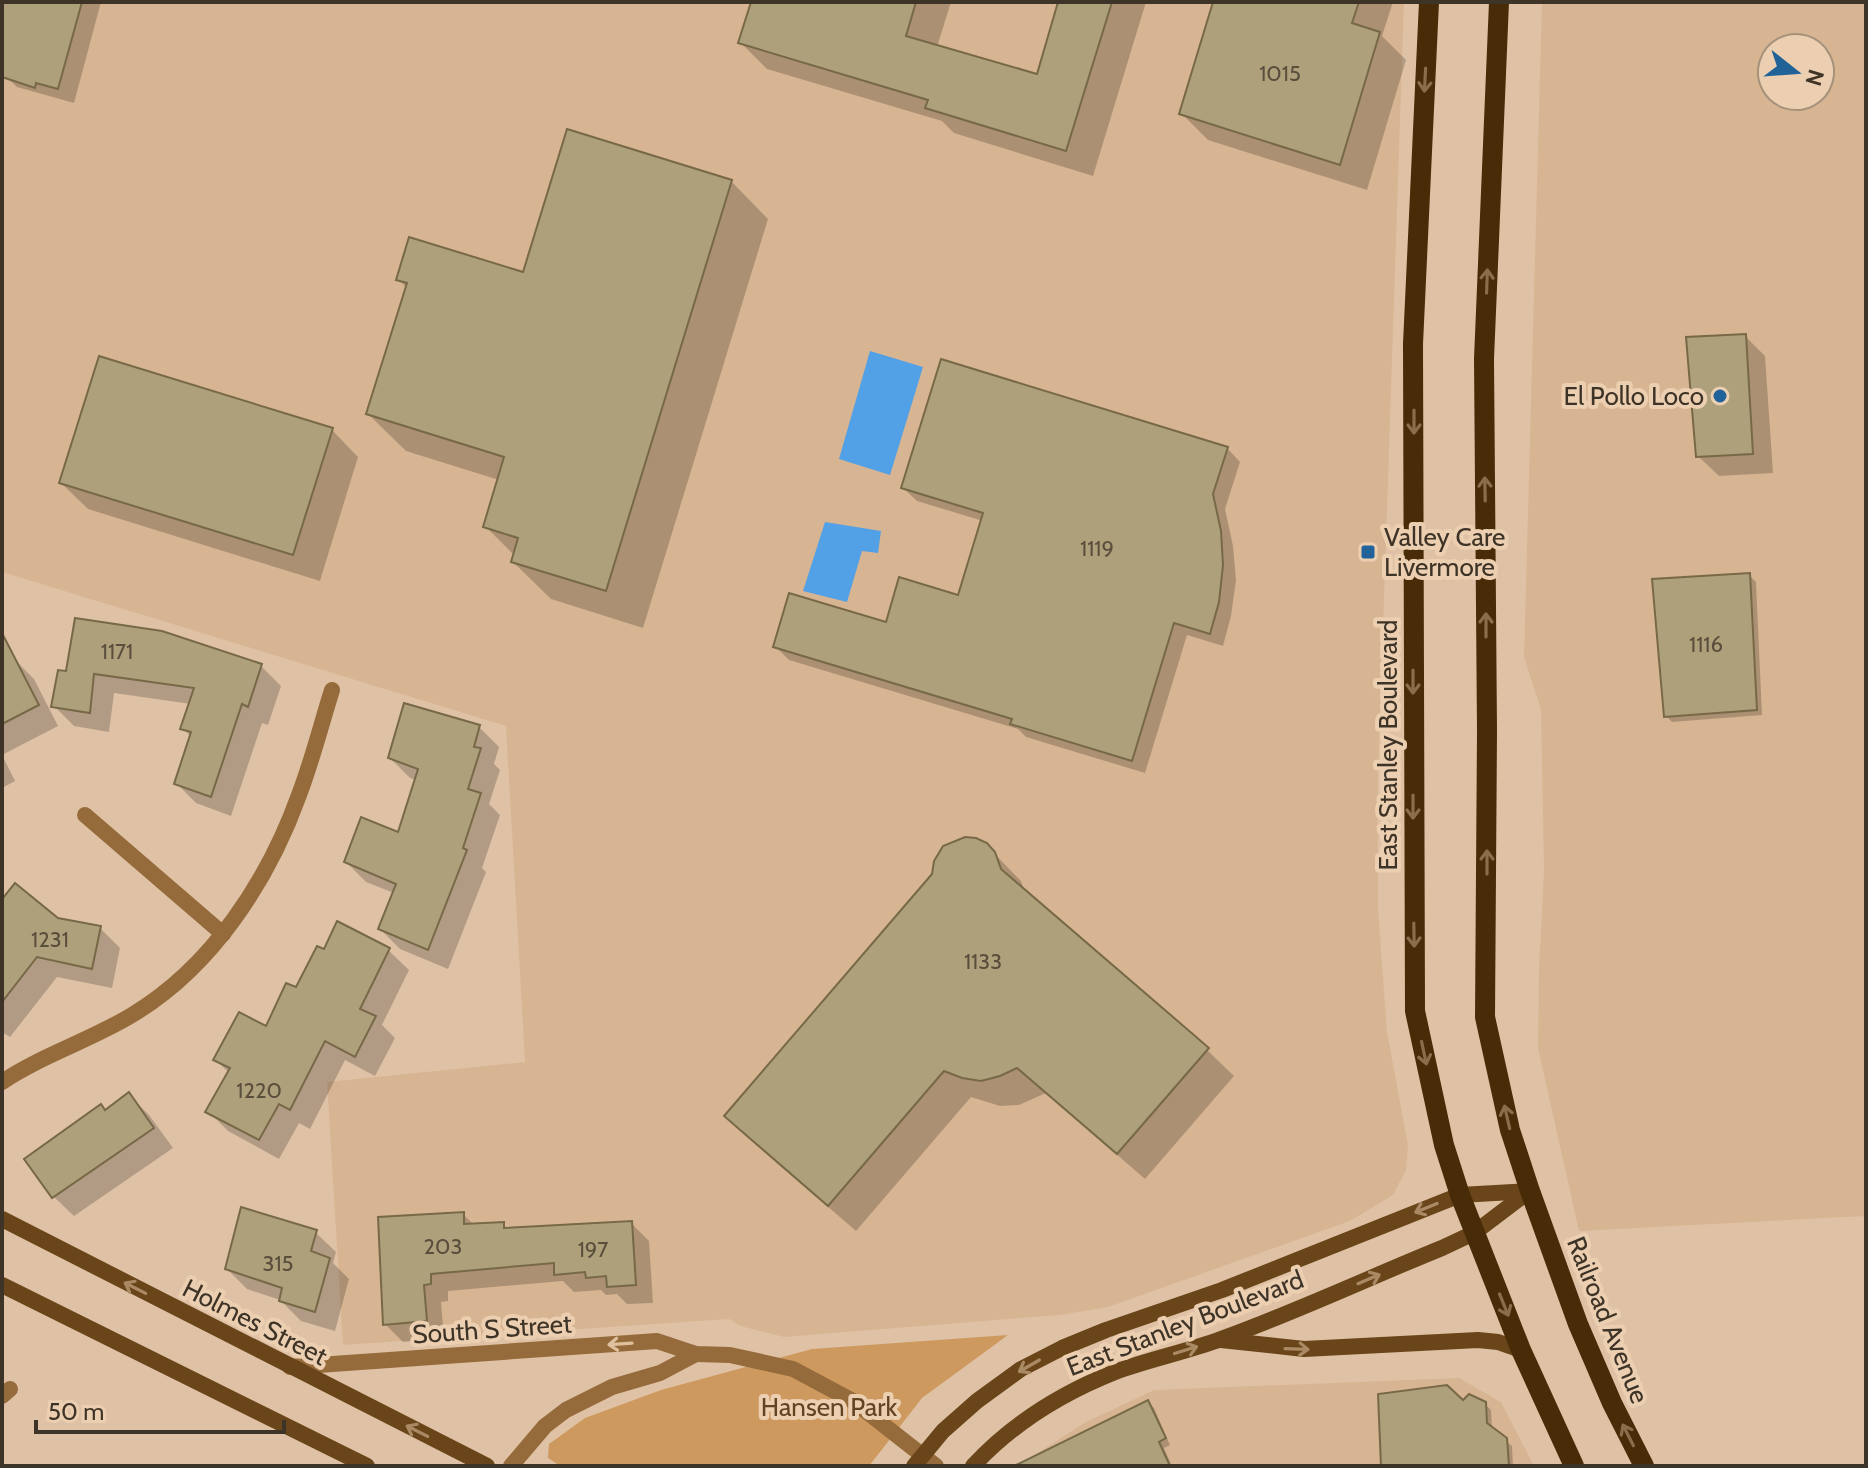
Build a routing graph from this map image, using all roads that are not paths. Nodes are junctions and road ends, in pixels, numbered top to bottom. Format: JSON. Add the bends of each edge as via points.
{"nodes":[{"id":1,"x":1429,"y":2,"type":"edge"},
{"id":2,"x":1499,"y":2,"type":"edge"},
{"id":3,"x":332,"y":690,"type":"dead end"},
{"id":4,"x":85,"y":815,"type":"dead end"},
{"id":5,"x":223,"y":934,"type":"junction"},
{"id":6,"x":2,"y":1082,"type":"edge"},
{"id":7,"x":1530,"y":1191,"type":"junction"},
{"id":8,"x":1460,"y":1195,"type":"junction"},
{"id":9,"x":2,"y":1219,"type":"edge"},
{"id":10,"x":1474,"y":1233,"type":"junction"},
{"id":11,"x":2,"y":1285,"type":"edge"},
{"id":12,"x":1219,"y":1340,"type":"junction"},
{"id":13,"x":1521,"y":1350,"type":"junction"},
{"id":14,"x":696,"y":1354,"type":"junction"},
{"id":15,"x":290,"y":1367,"type":"junction"},
{"id":16,"x":918,"y":1460,"type":"edge"},
{"id":17,"x":367,"y":1466,"type":"edge"},
{"id":18,"x":487,"y":1466,"type":"edge"},
{"id":19,"x":511,"y":1466,"type":"edge"},
{"id":20,"x":936,"y":1466,"type":"edge"},
{"id":21,"x":973,"y":1466,"type":"edge"},
{"id":22,"x":1574,"y":1466,"type":"edge"},
{"id":23,"x":1644,"y":1466,"type":"edge"}],
"edges":[{"from":1,"to":8,"type":"main road","name":"East Stanley Boulevard","one_way":true,"via":[[1413,344],[1415,1011]]},
{"from":7,"to":2,"type":"main road","one_way":true,"via":[[1510,1130],[1485,1017],[1484,359]]},
{"from":3,"to":5,"type":"street","via":[[299,796],[269,865]]},
{"from":4,"to":5,"type":"street"},
{"from":5,"to":6,"type":"street","via":[[178,982],[133,1015]]},
{"from":7,"to":8,"type":"main road","name":"East Stanley Boulevard"},
{"from":7,"to":10,"type":"main road","name":"East Stanley Boulevard"},
{"from":23,"to":7,"type":"main road","name":"Railroad Avenue","one_way":true,"via":[[1578,1324]]},
{"from":8,"to":10,"type":"main road","name":"East Stanley Boulevard"},
{"from":8,"to":16,"type":"main road","name":"East Stanley Boulevard","one_way":true,"via":[[1062,1348],[977,1401]]},
{"from":15,"to":9,"type":"main road","name":"Holmes Street","one_way":true},
{"from":12,"to":10,"type":"main road","name":"East Stanley Boulevard","one_way":true},
{"from":10,"to":13,"type":"main road","one_way":true},
{"from":11,"to":17,"type":"main road"},
{"from":12,"to":13,"type":"main road","one_way":true,"via":[[1304,1349],[1478,1340]]},
{"from":21,"to":12,"type":"main road","name":"East Stanley Boulevard","one_way":true,"via":[[1012,1430],[1079,1389]]},
{"from":13,"to":22,"type":"main road"},
{"from":14,"to":15,"type":"street","name":"South S Street","one_way":true,"via":[[657,1341]]},
{"from":14,"to":16,"type":"street","name":"South S Street","via":[[730,1355],[793,1369],[823,1383],[853,1401]]},
{"from":14,"to":19,"type":"street","via":[[566,1410],[525,1446]]},
{"from":18,"to":15,"type":"main road","name":"Holmes Street","one_way":true},
{"from":16,"to":20,"type":"street","name":"South S Street"}]}
